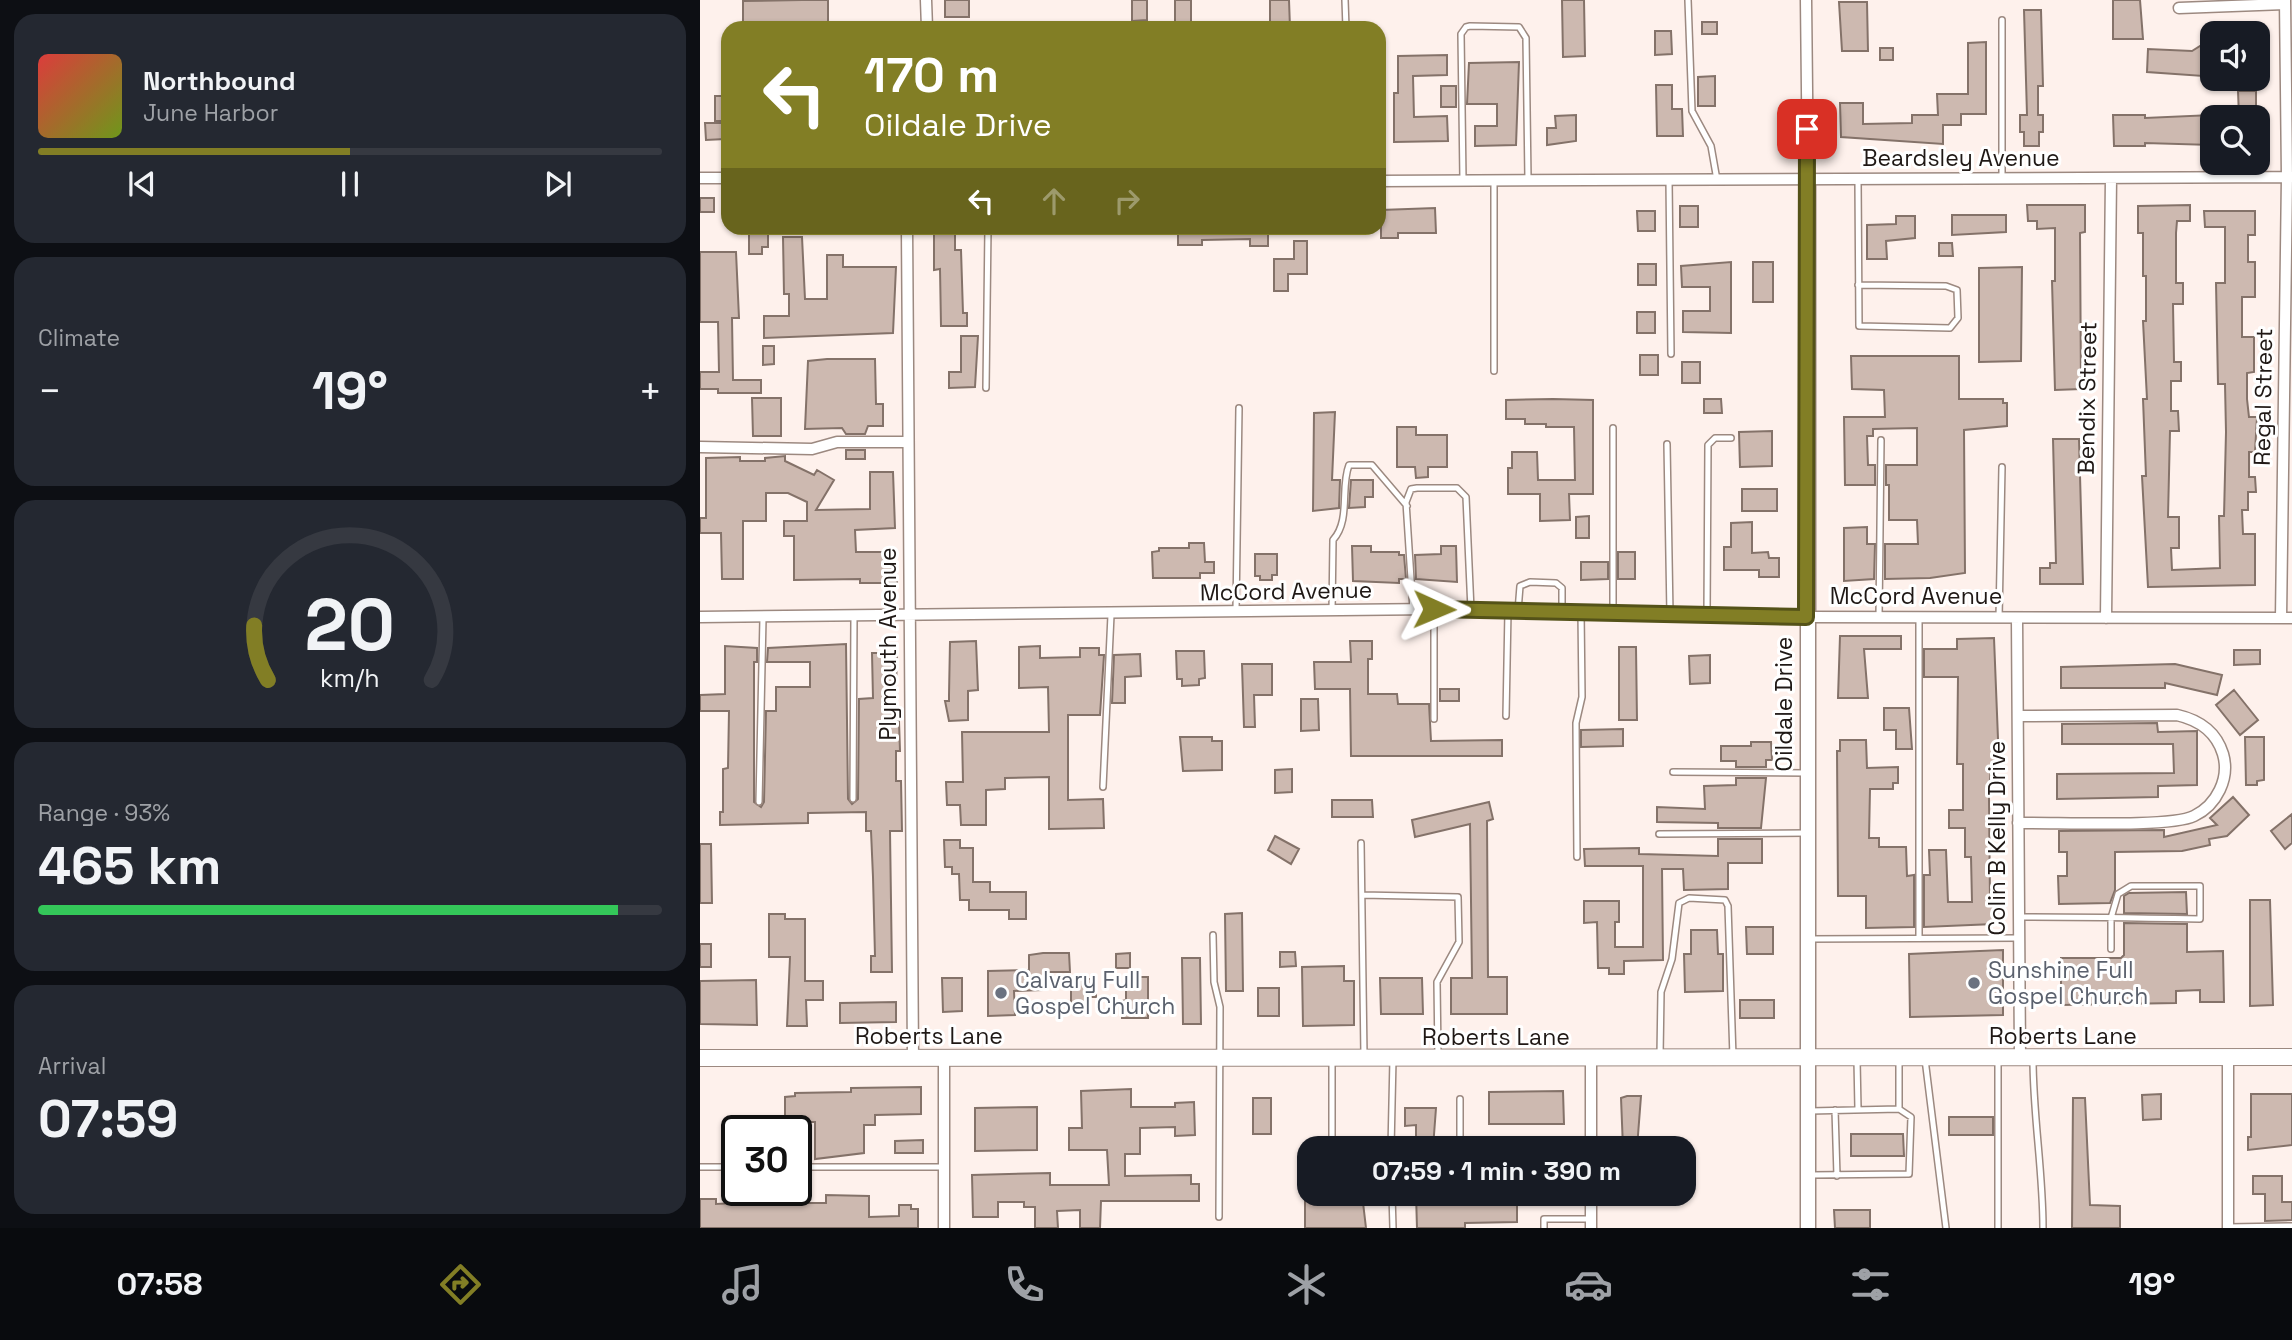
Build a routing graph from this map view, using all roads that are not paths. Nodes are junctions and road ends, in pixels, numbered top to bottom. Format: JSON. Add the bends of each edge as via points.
{"nodes":[{"id":1,"x":926,"y":0,"type":"edge"},
{"id":2,"x":1345,"y":0,"type":"edge"},
{"id":3,"x":1688,"y":0,"type":"edge"},
{"id":4,"x":1807,"y":0,"type":"edge"},
{"id":5,"x":2285,"y":2,"type":"edge"},
{"id":6,"x":2179,"y":8,"type":"dead end"},
{"id":7,"x":2002,"y":20,"type":"dead end"},
{"id":8,"x":927,"y":21,"type":"edge"},
{"id":9,"x":1346,"y":21,"type":"edge"},
{"id":10,"x":2289,"y":177,"type":"edge"},
{"id":11,"x":700,"y":178,"type":"edge"},
{"id":12,"x":721,"y":178,"type":"edge"},
{"id":13,"x":2111,"y":178,"type":"junction"},
{"id":14,"x":1494,"y":179,"type":"junction"},
{"id":15,"x":1528,"y":179,"type":"junction"},
{"id":16,"x":1463,"y":180,"type":"junction"},
{"id":17,"x":1669,"y":180,"type":"junction"},
{"id":18,"x":1717,"y":180,"type":"junction"},
{"id":19,"x":1808,"y":180,"type":"junction"},
{"id":20,"x":1858,"y":180,"type":"junction"},
{"id":21,"x":2002,"y":180,"type":"junction"},
{"id":22,"x":1386,"y":181,"type":"edge"},
{"id":23,"x":907,"y":235,"type":"edge"},
{"id":24,"x":988,"y":235,"type":"edge"},
{"id":25,"x":1858,"y":285,"type":"junction"},
{"id":26,"x":1671,"y":354,"type":"dead end"},
{"id":27,"x":1494,"y":370,"type":"dead end"},
{"id":28,"x":986,"y":388,"type":"dead end"},
{"id":29,"x":1239,"y":408,"type":"dead end"},
{"id":30,"x":1613,"y":428,"type":"dead end"},
{"id":31,"x":1731,"y":438,"type":"dead end"},
{"id":32,"x":1881,"y":440,"type":"dead end"},
{"id":33,"x":908,"y":442,"type":"junction"},
{"id":34,"x":1667,"y":444,"type":"dead end"},
{"id":35,"x":700,"y":447,"type":"edge"},
{"id":36,"x":2002,"y":467,"type":"dead end"},
{"id":37,"x":1407,"y":506,"type":"junction"},
{"id":38,"x":1434,"y":609,"type":"junction"},
{"id":39,"x":1413,"y":610,"type":"junction"},
{"id":40,"x":1471,"y":610,"type":"junction"},
{"id":41,"x":1332,"y":611,"type":"junction"},
{"id":42,"x":1513,"y":611,"type":"junction"},
{"id":43,"x":1562,"y":612,"type":"junction"},
{"id":44,"x":1581,"y":612,"type":"junction"},
{"id":45,"x":909,"y":613,"type":"junction"},
{"id":46,"x":1236,"y":613,"type":"junction"},
{"id":47,"x":1613,"y":613,"type":"junction"},
{"id":48,"x":1671,"y":614,"type":"junction"},
{"id":49,"x":1707,"y":614,"type":"junction"},
{"id":50,"x":1111,"y":615,"type":"junction"},
{"id":51,"x":700,"y":617,"type":"edge"},
{"id":52,"x":854,"y":617,"type":"junction"},
{"id":53,"x":1806,"y":617,"type":"junction"},
{"id":54,"x":1879,"y":617,"type":"junction"},
{"id":55,"x":1919,"y":617,"type":"junction"},
{"id":56,"x":764,"y":618,"type":"junction"},
{"id":57,"x":1999,"y":618,"type":"junction"},
{"id":58,"x":2017,"y":618,"type":"junction"},
{"id":59,"x":2106,"y":618,"type":"junction"},
{"id":60,"x":2286,"y":618,"type":"edge"},
{"id":61,"x":1506,"y":716,"type":"dead end"},
{"id":62,"x":2018,"y":716,"type":"junction"},
{"id":63,"x":1434,"y":719,"type":"dead end"},
{"id":64,"x":1673,"y":772,"type":"dead end"},
{"id":65,"x":1807,"y":773,"type":"junction"},
{"id":66,"x":1103,"y":787,"type":"dead end"},
{"id":67,"x":853,"y":799,"type":"dead end"},
{"id":68,"x":759,"y":802,"type":"dead end"},
{"id":69,"x":2018,"y":823,"type":"junction"},
{"id":70,"x":1807,"y":833,"type":"junction"},
{"id":71,"x":1659,"y":834,"type":"dead end"},
{"id":72,"x":1361,"y":843,"type":"dead end"},
{"id":73,"x":1577,"y":857,"type":"dead end"},
{"id":74,"x":1362,"y":895,"type":"junction"},
{"id":75,"x":2019,"y":917,"type":"junction"},
{"id":76,"x":2111,"y":918,"type":"junction"},
{"id":77,"x":1213,"y":935,"type":"dead end"},
{"id":78,"x":1919,"y":938,"type":"junction"},
{"id":79,"x":2019,"y":938,"type":"junction"},
{"id":80,"x":1807,"y":939,"type":"junction"},
{"id":81,"x":2111,"y":949,"type":"dead end"},
{"id":82,"x":2292,"y":1057,"type":"edge"},
{"id":83,"x":700,"y":1058,"type":"edge"},
{"id":84,"x":2228,"y":1058,"type":"junction"},
{"id":85,"x":913,"y":1059,"type":"junction"},
{"id":86,"x":944,"y":1059,"type":"junction"},
{"id":87,"x":1219,"y":1059,"type":"junction"},
{"id":88,"x":1332,"y":1059,"type":"junction"},
{"id":89,"x":1364,"y":1059,"type":"junction"},
{"id":90,"x":1393,"y":1059,"type":"junction"},
{"id":91,"x":1438,"y":1059,"type":"junction"},
{"id":92,"x":1591,"y":1059,"type":"junction"},
{"id":93,"x":1660,"y":1059,"type":"junction"},
{"id":94,"x":1733,"y":1059,"type":"junction"},
{"id":95,"x":1808,"y":1059,"type":"junction"},
{"id":96,"x":1857,"y":1059,"type":"junction"},
{"id":97,"x":1899,"y":1059,"type":"junction"},
{"id":98,"x":1926,"y":1059,"type":"junction"},
{"id":99,"x":1998,"y":1059,"type":"junction"},
{"id":100,"x":2027,"y":1059,"type":"junction"},
{"id":101,"x":1460,"y":1099,"type":"dead end"},
{"id":102,"x":1858,"y":1109,"type":"junction"},
{"id":103,"x":1899,"y":1109,"type":"junction"},
{"id":104,"x":1835,"y":1110,"type":"junction"},
{"id":105,"x":1808,"y":1111,"type":"junction"},
{"id":106,"x":1332,"y":1136,"type":"edge"},
{"id":107,"x":1391,"y":1136,"type":"edge"},
{"id":108,"x":1460,"y":1136,"type":"edge"},
{"id":109,"x":1591,"y":1136,"type":"edge"},
{"id":110,"x":700,"y":1167,"type":"edge"},
{"id":111,"x":721,"y":1167,"type":"edge"},
{"id":112,"x":812,"y":1167,"type":"edge"},
{"id":113,"x":944,"y":1167,"type":"junction"},
{"id":114,"x":1808,"y":1175,"type":"junction"},
{"id":115,"x":1836,"y":1175,"type":"junction"},
{"id":116,"x":1392,"y":1206,"type":"edge"},
{"id":117,"x":1591,"y":1206,"type":"edge"},
{"id":118,"x":1219,"y":1217,"type":"dead end"},
{"id":119,"x":1591,"y":1224,"type":"edge"},
{"id":120,"x":2292,"y":1226,"type":"edge"},
{"id":121,"x":2228,"y":1227,"type":"edge"},
{"id":122,"x":944,"y":1228,"type":"edge"},
{"id":123,"x":1393,"y":1228,"type":"edge"},
{"id":124,"x":1544,"y":1228,"type":"edge"},
{"id":125,"x":1808,"y":1228,"type":"edge"},
{"id":126,"x":1946,"y":1228,"type":"edge"},
{"id":127,"x":1998,"y":1228,"type":"edge"},
{"id":128,"x":2043,"y":1228,"type":"edge"}],
"edges":[{"from":1,"to":8,"type":"street"},
{"from":2,"to":9,"type":"lane"},
{"from":3,"to":18,"type":"lane","via":[[1692,111],[1711,146]]},
{"from":4,"to":19,"type":"street"},
{"from":5,"to":6,"type":"street"},
{"from":5,"to":10,"type":"street","name":"Regal Street"},
{"from":7,"to":21,"type":"lane"},
{"from":10,"to":13,"type":"street","name":"Beardsley Avenue"},
{"from":10,"to":60,"type":"street","name":"Regal Street"},
{"from":11,"to":12,"type":"street"},
{"from":13,"to":21,"type":"street","name":"Beardsley Avenue"},
{"from":13,"to":59,"type":"street","name":"Bendix Street"},
{"from":14,"to":15,"type":"street","name":"Beardsley Avenue"},
{"from":14,"to":16,"type":"street","name":"Beardsley Avenue"},
{"from":14,"to":27,"type":"lane"},
{"from":15,"to":16,"type":"lane","via":[[1524,33],[1518,27],[1470,26],[1461,34]]},
{"from":15,"to":17,"type":"street","name":"Beardsley Avenue"},
{"from":16,"to":22,"type":"street","name":"Beardsley Avenue"},
{"from":17,"to":18,"type":"street","name":"Beardsley Avenue"},
{"from":17,"to":26,"type":"lane"},
{"from":18,"to":19,"type":"street","name":"Beardsley Avenue"},
{"from":19,"to":20,"type":"street","name":"Beardsley Avenue"},
{"from":19,"to":53,"type":"street","name":"Oildale Drive"},
{"from":20,"to":21,"type":"street","name":"Beardsley Avenue"},
{"from":20,"to":25,"type":"lane"},
{"from":23,"to":33,"type":"street","name":"Plymouth Avenue"},
{"from":24,"to":28,"type":"lane"},
{"from":25,"to":25,"type":"lane","via":[[1859,326],[1950,328],[1958,317],[1957,290],[1946,286]]},
{"from":29,"to":46,"type":"lane"},
{"from":30,"to":47,"type":"lane"},
{"from":31,"to":49,"type":"lane","via":[[1716,438],[1708,445]]},
{"from":32,"to":54,"type":"lane"},
{"from":33,"to":35,"type":"street","via":[[836,442],[812,449]]},
{"from":33,"to":45,"type":"street","name":"Plymouth Avenue"},
{"from":34,"to":48,"type":"lane"},
{"from":36,"to":57,"type":"lane"},
{"from":37,"to":39,"type":"lane"},
{"from":37,"to":40,"type":"lane","via":[[1411,489],[1417,488],[1457,488],[1466,497]]},
{"from":37,"to":41,"type":"lane","via":[[1372,465],[1349,465],[1341,531],[1333,540]]},
{"from":38,"to":39,"type":"street","name":"McCord Avenue"},
{"from":38,"to":40,"type":"street","name":"McCord Avenue"},
{"from":38,"to":63,"type":"lane"},
{"from":39,"to":41,"type":"street","name":"McCord Avenue"},
{"from":40,"to":42,"type":"street","name":"McCord Avenue"},
{"from":41,"to":46,"type":"street","name":"McCord Avenue"},
{"from":42,"to":43,"type":"street","name":"McCord Avenue"},
{"from":42,"to":43,"type":"lane","via":[[1520,586],[1543,582],[1562,588]]},
{"from":42,"to":61,"type":"lane"},
{"from":43,"to":44,"type":"street","name":"McCord Avenue"},
{"from":44,"to":47,"type":"street","name":"McCord Avenue"},
{"from":44,"to":73,"type":"lane"},
{"from":45,"to":50,"type":"street","name":"McCord Avenue"},
{"from":45,"to":52,"type":"street","name":"McCord Avenue"},
{"from":45,"to":85,"type":"street","name":"Plymouth Avenue"},
{"from":46,"to":50,"type":"street","name":"McCord Avenue"},
{"from":47,"to":48,"type":"street","name":"McCord Avenue"},
{"from":48,"to":49,"type":"street","name":"McCord Avenue"},
{"from":49,"to":53,"type":"street","name":"McCord Avenue"},
{"from":50,"to":66,"type":"lane"},
{"from":51,"to":56,"type":"street","name":"McCord Avenue"},
{"from":52,"to":56,"type":"street","name":"McCord Avenue"},
{"from":52,"to":67,"type":"lane"},
{"from":53,"to":54,"type":"street","name":"McCord Avenue"},
{"from":53,"to":65,"type":"street","name":"Oildale Drive"},
{"from":54,"to":55,"type":"street","name":"McCord Avenue"},
{"from":55,"to":57,"type":"street","name":"McCord Avenue"},
{"from":55,"to":78,"type":"lane"},
{"from":56,"to":68,"type":"lane"},
{"from":57,"to":58,"type":"street","name":"McCord Avenue"},
{"from":58,"to":59,"type":"street","name":"McCord Avenue"},
{"from":58,"to":62,"type":"street","name":"Colin B Kelly Drive"},
{"from":59,"to":60,"type":"street","name":"McCord Avenue"},
{"from":62,"to":69,"type":"street","name":"Colin B Kelly Drive"},
{"from":62,"to":69,"type":"street","via":[[2191,718],[2213,735],[2225,774],[2206,809],[2179,821]]},
{"from":64,"to":65,"type":"lane"},
{"from":65,"to":70,"type":"street","name":"Oildale Drive"},
{"from":69,"to":75,"type":"street","name":"Colin B Kelly Drive"},
{"from":70,"to":71,"type":"lane"},
{"from":70,"to":80,"type":"street","name":"Oildale Drive"},
{"from":72,"to":74,"type":"lane"},
{"from":74,"to":89,"type":"lane"},
{"from":74,"to":91,"type":"lane","via":[[1458,897],[1459,942],[1437,982]]},
{"from":75,"to":76,"type":"lane"},
{"from":75,"to":79,"type":"street","name":"Colin B Kelly Drive"},
{"from":76,"to":76,"type":"lane","via":[[2200,919],[2200,886],[2131,886],[2118,894]]},
{"from":76,"to":81,"type":"lane"},
{"from":77,"to":87,"type":"lane","via":[[1214,982],[1220,1007]]},
{"from":78,"to":79,"type":"lane"},
{"from":78,"to":80,"type":"lane"},
{"from":79,"to":100,"type":"street","name":"Colin B Kelly Drive"},
{"from":80,"to":95,"type":"street","name":"Oildale Drive"},
{"from":82,"to":84,"type":"main road","name":"Roberts Lane"},
{"from":83,"to":85,"type":"main road","name":"Roberts Lane"},
{"from":84,"to":100,"type":"main road","name":"Roberts Lane"},
{"from":84,"to":121,"type":"street"},
{"from":85,"to":86,"type":"main road","name":"Roberts Lane"},
{"from":86,"to":87,"type":"main road","name":"Roberts Lane"},
{"from":86,"to":113,"type":"street"},
{"from":87,"to":88,"type":"main road","name":"Roberts Lane"},
{"from":87,"to":118,"type":"lane"},
{"from":88,"to":89,"type":"main road","name":"Roberts Lane"},
{"from":88,"to":106,"type":"lane"},
{"from":89,"to":90,"type":"main road","name":"Roberts Lane"},
{"from":90,"to":91,"type":"main road","name":"Roberts Lane"},
{"from":90,"to":107,"type":"lane"},
{"from":91,"to":92,"type":"main road","name":"Roberts Lane"},
{"from":92,"to":93,"type":"main road","name":"Roberts Lane"},
{"from":92,"to":109,"type":"street"},
{"from":93,"to":94,"type":"main road","name":"Roberts Lane"},
{"from":93,"to":94,"type":"lane","via":[[1661,992],[1672,959],[1679,903],[1689,898],[1725,900],[1728,906]]},
{"from":94,"to":95,"type":"main road","name":"Roberts Lane"},
{"from":95,"to":96,"type":"main road","name":"Roberts Lane"},
{"from":95,"to":105,"type":"street","name":"Oildale Drive"},
{"from":96,"to":97,"type":"main road","name":"Roberts Lane"},
{"from":96,"to":102,"type":"lane"},
{"from":97,"to":98,"type":"main road","name":"Roberts Lane"},
{"from":97,"to":103,"type":"lane"},
{"from":98,"to":99,"type":"main road","name":"Roberts Lane"},
{"from":98,"to":126,"type":"lane"},
{"from":99,"to":100,"type":"main road","name":"Roberts Lane"},
{"from":99,"to":127,"type":"lane"},
{"from":100,"to":128,"type":"lane","via":[[2040,1157]]},
{"from":101,"to":108,"type":"lane"},
{"from":102,"to":103,"type":"lane"},
{"from":102,"to":104,"type":"lane"},
{"from":103,"to":115,"type":"lane","via":[[1911,1117],[1909,1174]]},
{"from":104,"to":105,"type":"lane"},
{"from":104,"to":115,"type":"lane"},
{"from":105,"to":114,"type":"street","name":"Oildale Drive"},
{"from":110,"to":111,"type":"lane"},
{"from":112,"to":113,"type":"lane"},
{"from":113,"to":122,"type":"street"},
{"from":114,"to":115,"type":"lane"},
{"from":114,"to":125,"type":"street","name":"Oildale Drive"},
{"from":116,"to":123,"type":"lane"},
{"from":117,"to":119,"type":"street"},
{"from":119,"to":124,"type":"lane","via":[[1544,1219]]},
{"from":120,"to":121,"type":"lane"}]}
